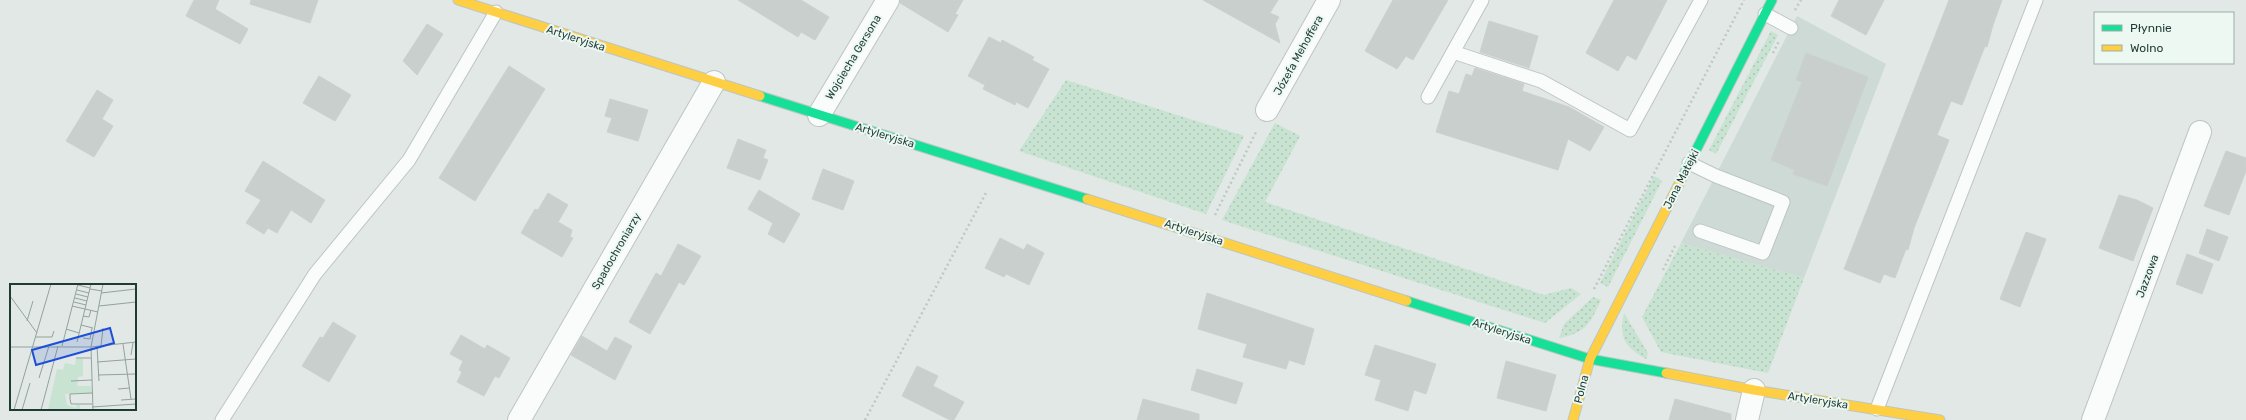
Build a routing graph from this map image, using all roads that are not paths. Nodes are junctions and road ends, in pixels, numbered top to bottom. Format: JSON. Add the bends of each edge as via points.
{"nodes":[{"id":1,"x":458,"y":0,"type":"edge"},
{"id":2,"x":888,"y":0,"type":"edge"},
{"id":3,"x":1329,"y":0,"type":"edge"},
{"id":4,"x":1482,"y":0,"type":"edge"},
{"id":5,"x":1701,"y":0,"type":"edge"},
{"id":6,"x":1772,"y":0,"type":"edge"},
{"id":7,"x":2036,"y":0,"type":"edge"},
{"id":8,"x":496,"y":12,"type":"junction"},
{"id":9,"x":1765,"y":14,"type":"junction"},
{"id":10,"x":1791,"y":28,"type":"dead end"},
{"id":11,"x":1453,"y":52,"type":"junction"},
{"id":12,"x":714,"y":82,"type":"junction"},
{"id":13,"x":1428,"y":97,"type":"dead end"},
{"id":14,"x":1267,"y":110,"type":"road end"},
{"id":15,"x":819,"y":114,"type":"junction"},
{"id":16,"x":2200,"y":132,"type":"dead end"},
{"id":17,"x":1689,"y":163,"type":"junction"},
{"id":18,"x":1700,"y":231,"type":"dead end"},
{"id":19,"x":1590,"y":359,"type":"junction"},
{"id":20,"x":1754,"y":390,"type":"junction"},
{"id":21,"x":1878,"y":409,"type":"junction"},
{"id":22,"x":222,"y":420,"type":"edge"},
{"id":23,"x":519,"y":420,"type":"edge"},
{"id":24,"x":1573,"y":420,"type":"edge"},
{"id":25,"x":1747,"y":420,"type":"edge"},
{"id":26,"x":1940,"y":420,"type":"edge"},
{"id":27,"x":2093,"y":420,"type":"edge"}],
"edges":[{"from":1,"to":8,"type":"street","name":"Artyleryjska"},
{"from":2,"to":15,"type":"street","name":"Wojciecha Gersona"},
{"from":3,"to":14,"type":"street","name":"Józefa Mehoffera"},
{"from":4,"to":11,"type":"lane"},
{"from":5,"to":11,"type":"lane","via":[[1630,130],[1542,81]]},
{"from":6,"to":9,"type":"street","name":"Jana Matejki"},
{"from":7,"to":21,"type":"lane"},
{"from":8,"to":12,"type":"street","name":"Artyleryjska"},
{"from":8,"to":22,"type":"lane","via":[[409,160],[315,274]]},
{"from":9,"to":10,"type":"lane"},
{"from":9,"to":17,"type":"street","name":"Jana Matejki"},
{"from":11,"to":13,"type":"lane"},
{"from":12,"to":15,"type":"street","name":"Artyleryjska"},
{"from":12,"to":23,"type":"street","name":"Spadochroniarzy"},
{"from":15,"to":19,"type":"street","name":"Artyleryjska"},
{"from":16,"to":27,"type":"street","name":"Jazzowa"},
{"from":17,"to":18,"type":"lane","via":[[1783,202],[1763,253]]},
{"from":17,"to":19,"type":"street","name":"Jana Matejki"},
{"from":19,"to":20,"type":"street","name":"Artyleryjska"},
{"from":19,"to":24,"type":"street","name":"Polna"},
{"from":20,"to":21,"type":"street","name":"Artyleryjska"},
{"from":20,"to":25,"type":"street"},
{"from":21,"to":26,"type":"street","name":"Artyleryjska"}]}
